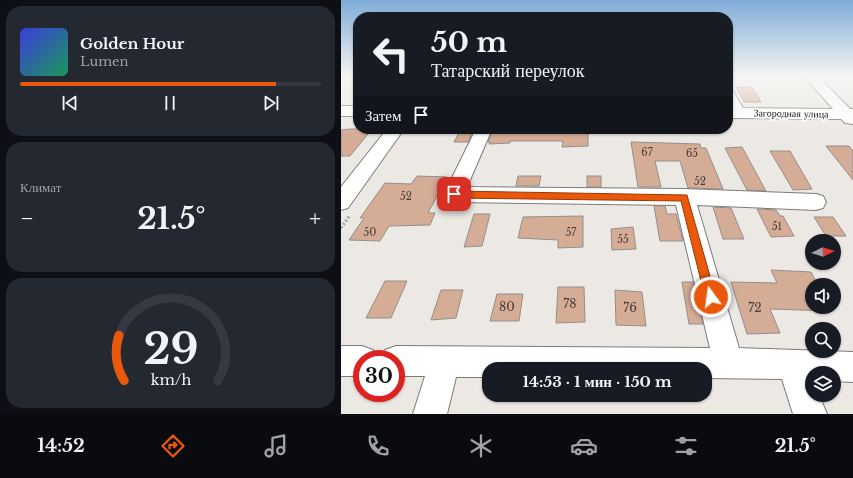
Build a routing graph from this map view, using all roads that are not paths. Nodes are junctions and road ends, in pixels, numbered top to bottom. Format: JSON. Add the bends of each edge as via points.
{"nodes":[{"id":1,"x":829,"y":95,"type":"edge"},
{"id":2,"x":341,"y":111,"type":"edge"},
{"id":3,"x":353,"y":111,"type":"edge"},
{"id":4,"x":733,"y":113,"type":"edge"},
{"id":5,"x":851,"y":117,"type":"edge"},
{"id":6,"x":392,"y":134,"type":"edge"},
{"id":7,"x":482,"y":134,"type":"edge"},
{"id":8,"x":684,"y":197,"type":"junction"},
{"id":9,"x":341,"y":202,"type":"edge"},
{"id":10,"x":816,"y":202,"type":"dead end"},
{"id":11,"x":445,"y":360,"type":"junction"},
{"id":12,"x":341,"y":361,"type":"edge"},
{"id":13,"x":353,"y":361,"type":"edge"},
{"id":14,"x":405,"y":361,"type":"edge"},
{"id":15,"x":729,"y":363,"type":"junction"},
{"id":16,"x":792,"y":364,"type":"junction"},
{"id":17,"x":853,"y":367,"type":"edge"},
{"id":18,"x":430,"y":414,"type":"edge"},
{"id":19,"x":810,"y":414,"type":"edge"}],
"edges":[{"from":1,"to":5,"type":"street"},
{"from":2,"to":3,"type":"street"},
{"from":4,"to":5,"type":"street","name":"Загородная улица"},
{"from":6,"to":9,"type":"street"},
{"from":7,"to":8,"type":"street","via":[[454,194]]},
{"from":8,"to":10,"type":"street"},
{"from":8,"to":15,"type":"street"},
{"from":11,"to":14,"type":"street"},
{"from":11,"to":15,"type":"street"},
{"from":11,"to":18,"type":"street"},
{"from":12,"to":13,"type":"street"},
{"from":15,"to":16,"type":"street"},
{"from":16,"to":17,"type":"street"},
{"from":16,"to":19,"type":"street"}]}
